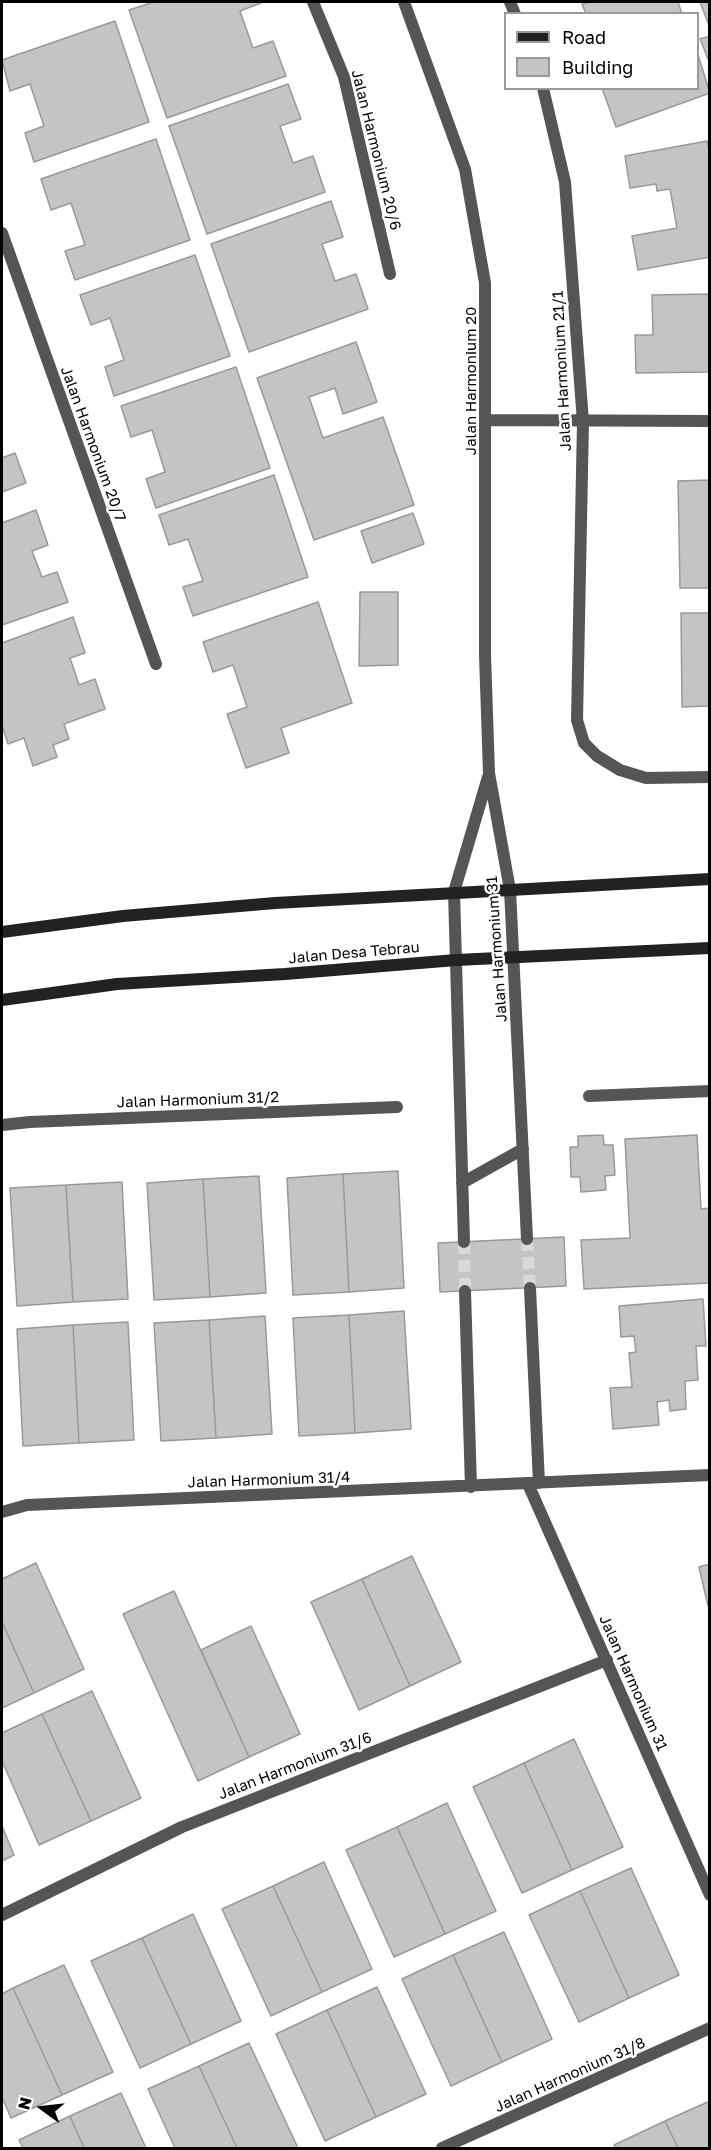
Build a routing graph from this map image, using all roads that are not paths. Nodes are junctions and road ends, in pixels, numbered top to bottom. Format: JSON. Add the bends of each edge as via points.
{"nodes":[{"id":1,"x":313,"y":2,"type":"edge"},
{"id":2,"x":404,"y":2,"type":"edge"},
{"id":3,"x":543,"y":90,"type":"edge"},
{"id":4,"x":2,"y":233,"type":"edge"},
{"id":5,"x":390,"y":274,"type":"dead end"},
{"id":6,"x":487,"y":420,"type":"junction"},
{"id":7,"x":583,"y":422,"type":"junction"},
{"id":8,"x":710,"y":422,"type":"edge"},
{"id":9,"x":156,"y":664,"type":"dead end"},
{"id":10,"x":489,"y":773,"type":"junction"},
{"id":11,"x":710,"y":777,"type":"edge"},
{"id":12,"x":710,"y":879,"type":"edge"},
{"id":13,"x":510,"y":890,"type":"junction"},
{"id":14,"x":453,"y":892,"type":"junction"},
{"id":15,"x":2,"y":933,"type":"edge"},
{"id":16,"x":710,"y":948,"type":"edge"},
{"id":17,"x":514,"y":958,"type":"junction"},
{"id":18,"x":456,"y":960,"type":"junction"},
{"id":19,"x":2,"y":1000,"type":"edge"},
{"id":20,"x":710,"y":1091,"type":"edge"},
{"id":21,"x":589,"y":1096,"type":"dead end"},
{"id":22,"x":397,"y":1107,"type":"dead end"},
{"id":23,"x":2,"y":1125,"type":"edge"},
{"id":24,"x":523,"y":1149,"type":"junction"},
{"id":25,"x":462,"y":1183,"type":"junction"},
{"id":26,"x":527,"y":1239,"type":"tunnel mouth"},
{"id":27,"x":464,"y":1242,"type":"tunnel mouth"},
{"id":28,"x":530,"y":1288,"type":"tunnel mouth"},
{"id":29,"x":465,"y":1291,"type":"tunnel mouth"},
{"id":30,"x":710,"y":1475,"type":"edge"},
{"id":31,"x":533,"y":1484,"type":"junction"},
{"id":32,"x":471,"y":1487,"type":"junction"},
{"id":33,"x":2,"y":1512,"type":"edge"},
{"id":34,"x":607,"y":1660,"type":"junction"},
{"id":35,"x":710,"y":1895,"type":"edge"},
{"id":36,"x":2,"y":1916,"type":"edge"},
{"id":37,"x":710,"y":2028,"type":"edge"},
{"id":38,"x":442,"y":2148,"type":"edge"}],
"edges":[{"from":1,"to":5,"type":"street","name":"Jalan Harmonium 20/6","via":[[344,77]]},
{"from":2,"to":6,"type":"street","name":"Jalan Harmonium 20","via":[[465,169],[485,283]]},
{"from":3,"to":7,"type":"street","name":"Jalan Harmonium 21/1","via":[[565,182]]},
{"from":4,"to":9,"type":"street","name":"Jalan Harmonium 20/7"},
{"from":6,"to":7,"type":"street"},
{"from":6,"to":10,"type":"street","name":"Jalan Harmonium 20","via":[[485,655]]},
{"from":7,"to":8,"type":"street"},
{"from":7,"to":11,"type":"street","name":"Jalan Harmonium 21/1","via":[[578,720],[584,743],[620,770],[646,778]]},
{"from":10,"to":13,"type":"street","name":"Jalan Harmonium 31"},
{"from":10,"to":14,"type":"street"},
{"from":12,"to":13,"type":"main road"},
{"from":13,"to":14,"type":"main road"},
{"from":13,"to":17,"type":"street","name":"Jalan Harmonium 31"},
{"from":14,"to":15,"type":"main road","via":[[134,915]]},
{"from":14,"to":18,"type":"street"},
{"from":16,"to":17,"type":"main road","name":"Jalan Desa Tebrau"},
{"from":17,"to":18,"type":"main road","name":"Jalan Desa Tebrau"},
{"from":17,"to":24,"type":"street","name":"Jalan Harmonium 31"},
{"from":18,"to":19,"type":"main road","name":"Jalan Desa Tebrau","via":[[117,984]]},
{"from":18,"to":25,"type":"street"},
{"from":20,"to":21,"type":"street"},
{"from":22,"to":23,"type":"street","name":"Jalan Harmonium 31/2"},
{"from":24,"to":25,"type":"street"},
{"from":24,"to":26,"type":"street","name":"Jalan Harmonium 31"},
{"from":25,"to":27,"type":"street"},
{"from":28,"to":31,"type":"street","name":"Jalan Harmonium 31"},
{"from":29,"to":32,"type":"street"},
{"from":30,"to":31,"type":"street","name":"Jalan Harmonium 31/4"},
{"from":31,"to":32,"type":"street","name":"Jalan Harmonium 31/4"},
{"from":31,"to":34,"type":"street","name":"Jalan Harmonium 31"},
{"from":32,"to":33,"type":"street","name":"Jalan Harmonium 31/4","via":[[27,1505]]},
{"from":34,"to":35,"type":"street","name":"Jalan Harmonium 31"},
{"from":34,"to":36,"type":"street","name":"Jalan Harmonium 31/6","via":[[182,1827]]},
{"from":37,"to":38,"type":"street","name":"Jalan Harmonium 31/8"}]}
